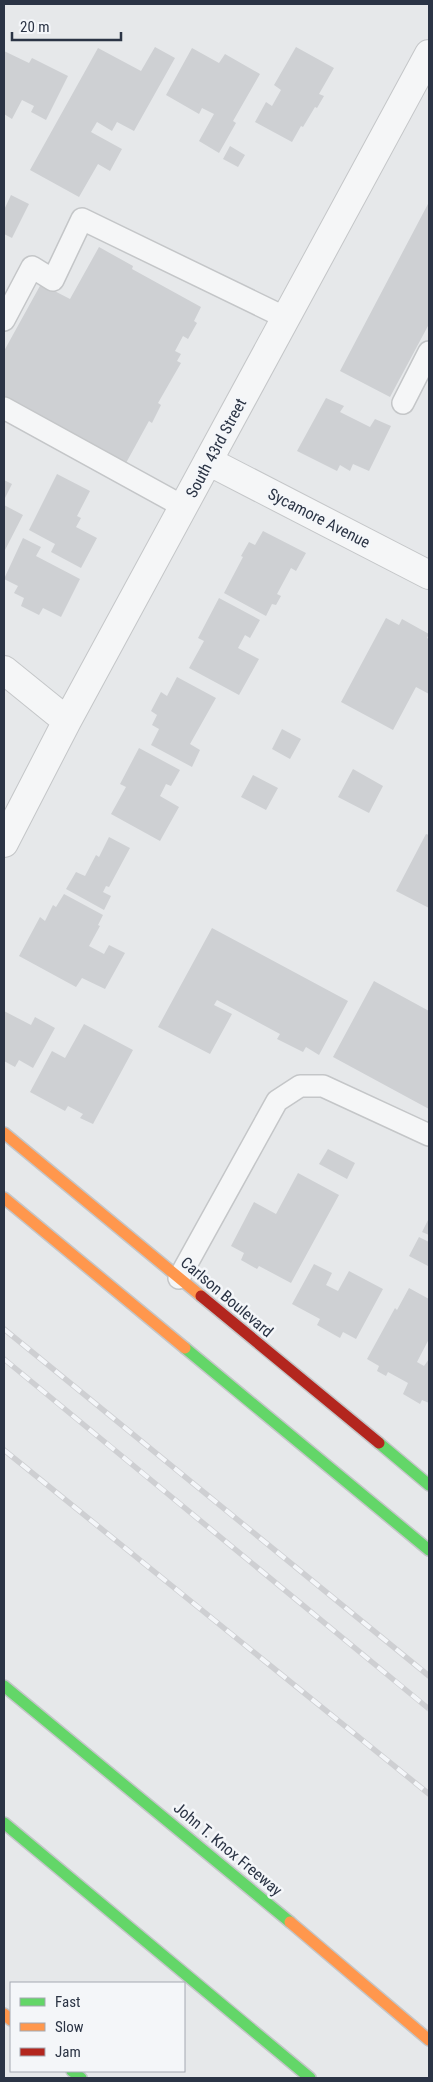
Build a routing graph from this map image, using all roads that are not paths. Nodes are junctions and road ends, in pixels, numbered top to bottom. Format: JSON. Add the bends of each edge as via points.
{"nodes":[{"id":1,"x":429,"y":54,"type":"edge"},
{"id":2,"x":286,"y":318,"type":"junction"},
{"id":3,"x":4,"y":320,"type":"edge"},
{"id":4,"x":429,"y":352,"type":"edge"},
{"id":5,"x":403,"y":403,"type":"dead end"},
{"id":6,"x":4,"y":408,"type":"edge"},
{"id":7,"x":208,"y":460,"type":"junction"},
{"id":8,"x":184,"y":507,"type":"junction"},
{"id":9,"x":429,"y":575,"type":"edge"},
{"id":10,"x":4,"y":670,"type":"edge"},
{"id":11,"x":67,"y":721,"type":"junction"},
{"id":12,"x":4,"y":843,"type":"edge"},
{"id":13,"x":4,"y":1133,"type":"edge"},
{"id":14,"x":429,"y":1135,"type":"edge"},
{"id":15,"x":4,"y":1198,"type":"edge"},
{"id":16,"x":179,"y":1278,"type":"junction"},
{"id":17,"x":429,"y":1485,"type":"edge"},
{"id":18,"x":429,"y":1550,"type":"edge"},
{"id":19,"x":4,"y":1686,"type":"edge"},
{"id":20,"x":4,"y":1823,"type":"edge"},
{"id":21,"x":429,"y":2040,"type":"edge"},
{"id":22,"x":310,"y":2078,"type":"edge"}],
"edges":[{"from":1,"to":2,"type":"street","name":"South 43rd Street"},
{"from":2,"to":3,"type":"lane","via":[[82,219],[53,280],[32,267]]},
{"from":2,"to":7,"type":"street","name":"South 43rd Street"},
{"from":4,"to":5,"type":"lane"},
{"from":6,"to":8,"type":"lane"},
{"from":7,"to":8,"type":"street","name":"South 43rd Street"},
{"from":7,"to":9,"type":"street","name":"Sycamore Avenue"},
{"from":8,"to":11,"type":"street","name":"South 43rd Street"},
{"from":10,"to":11,"type":"street"},
{"from":11,"to":12,"type":"street","name":"South 43rd Street"},
{"from":13,"to":16,"type":"main road","name":"Carlson Boulevard"},
{"from":14,"to":16,"type":"lane","via":[[323,1086],[300,1086],[277,1101]]},
{"from":15,"to":18,"type":"main road"},
{"from":16,"to":17,"type":"main road","name":"Carlson Boulevard"},
{"from":19,"to":21,"type":"main road","name":"John T. Knox Freeway"},
{"from":20,"to":22,"type":"main road"}]}
